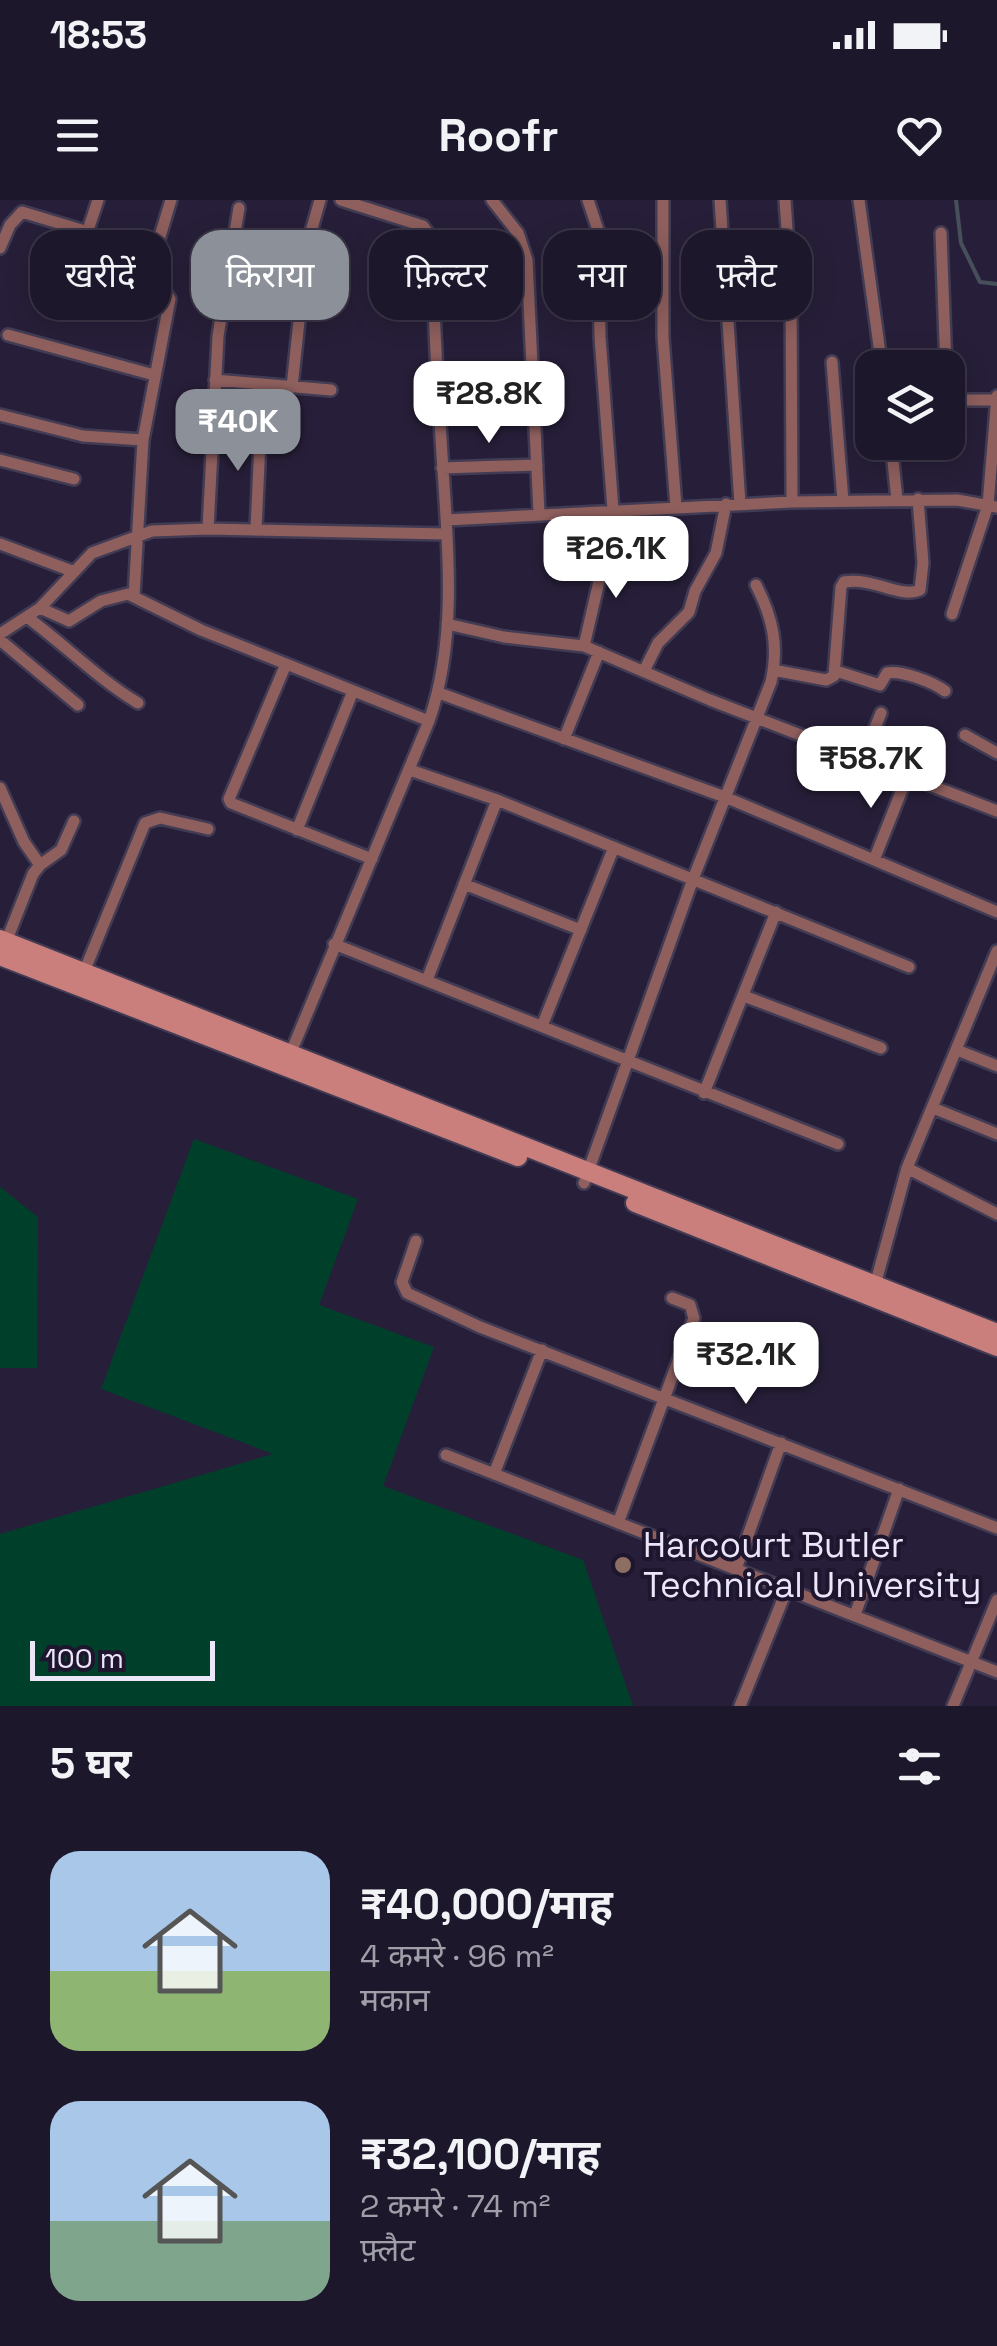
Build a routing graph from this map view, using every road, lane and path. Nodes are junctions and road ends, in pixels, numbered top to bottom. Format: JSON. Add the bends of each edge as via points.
{"nodes":[{"id":1,"x":98,"y":200,"type":"edge"},
{"id":2,"x":171,"y":200,"type":"edge"},
{"id":3,"x":320,"y":200,"type":"edge"},
{"id":4,"x":341,"y":200,"type":"edge"},
{"id":5,"x":492,"y":200,"type":"edge"},
{"id":6,"x":588,"y":200,"type":"edge"},
{"id":7,"x":663,"y":200,"type":"edge"},
{"id":8,"x":720,"y":200,"type":"edge"},
{"id":9,"x":784,"y":200,"type":"edge"},
{"id":10,"x":859,"y":200,"type":"edge"},
{"id":11,"x":239,"y":208,"type":"dead end"},
{"id":12,"x":5,"y":223,"type":"edge"},
{"id":13,"x":82,"y":230,"type":"edge"},
{"id":14,"x":89,"y":230,"type":"edge"},
{"id":15,"x":162,"y":230,"type":"edge"},
{"id":16,"x":941,"y":233,"type":"dead end"},
{"id":17,"x":0,"y":248,"type":"edge"},
{"id":18,"x":165,"y":320,"type":"edge"},
{"id":19,"x":8,"y":335,"type":"dead end"},
{"id":20,"x":880,"y":350,"type":"edge"},
{"id":21,"x":945,"y":350,"type":"edge"},
{"id":22,"x":832,"y":362,"type":"dead end"},
{"id":23,"x":154,"y":375,"type":"junction"},
{"id":24,"x":215,"y":380,"type":"junction"},
{"id":25,"x":292,"y":387,"type":"junction"},
{"id":26,"x":331,"y":390,"type":"dead end"},
{"id":27,"x":996,"y":398,"type":"edge"},
{"id":28,"x":965,"y":399,"type":"edge"},
{"id":29,"x":0,"y":416,"type":"edge"},
{"id":30,"x":261,"y":420,"type":"dead end"},
{"id":31,"x":143,"y":440,"type":"junction"},
{"id":32,"x":0,"y":460,"type":"edge"},
{"id":33,"x":893,"y":460,"type":"edge"},
{"id":34,"x":537,"y":465,"type":"junction"},
{"id":35,"x":442,"y":468,"type":"junction"},
{"id":36,"x":74,"y":479,"type":"dead end"},
{"id":37,"x":898,"y":500,"type":"junction"},
{"id":38,"x":918,"y":500,"type":"junction"},
{"id":39,"x":843,"y":501,"type":"junction"},
{"id":40,"x":792,"y":502,"type":"junction"},
{"id":41,"x":726,"y":504,"type":"junction"},
{"id":42,"x":740,"y":504,"type":"junction"},
{"id":43,"x":992,"y":506,"type":"edge"},
{"id":44,"x":676,"y":507,"type":"junction"},
{"id":45,"x":612,"y":510,"type":"junction"},
{"id":46,"x":538,"y":513,"type":"junction"},
{"id":47,"x":446,"y":520,"type":"junction"},
{"id":48,"x":208,"y":529,"type":"junction"},
{"id":49,"x":256,"y":530,"type":"junction"},
{"id":50,"x":446,"y":534,"type":"junction"},
{"id":51,"x":135,"y":535,"type":"junction"},
{"id":52,"x":0,"y":544,"type":"edge"},
{"id":53,"x":607,"y":546,"type":"dead end"},
{"id":54,"x":64,"y":568,"type":"junction"},
{"id":55,"x":756,"y":585,"type":"dead end"},
{"id":56,"x":134,"y":596,"type":"junction"},
{"id":57,"x":40,"y":608,"type":"junction"},
{"id":58,"x":952,"y":614,"type":"dead end"},
{"id":59,"x":27,"y":617,"type":"junction"},
{"id":60,"x":447,"y":624,"type":"junction"},
{"id":61,"x":0,"y":637,"type":"edge"},
{"id":62,"x":584,"y":646,"type":"junction"},
{"id":63,"x":599,"y":652,"type":"junction"},
{"id":64,"x":286,"y":664,"type":"junction"},
{"id":65,"x":774,"y":670,"type":"junction"},
{"id":66,"x":644,"y":671,"type":"junction"},
{"id":67,"x":836,"y":671,"type":"junction"},
{"id":68,"x":354,"y":691,"type":"junction"},
{"id":69,"x":945,"y":691,"type":"dead end"},
{"id":70,"x":439,"y":693,"type":"junction"},
{"id":71,"x":138,"y":704,"type":"dead end"},
{"id":72,"x":78,"y":705,"type":"dead end"},
{"id":73,"x":880,"y":714,"type":"dead end"},
{"id":74,"x":756,"y":718,"type":"junction"},
{"id":75,"x":429,"y":722,"type":"junction"},
{"id":76,"x":965,"y":735,"type":"dead end"},
{"id":77,"x":564,"y":739,"type":"junction"},
{"id":78,"x":997,"y":753,"type":"edge"},
{"id":79,"x":862,"y":760,"type":"junction"},
{"id":80,"x":410,"y":770,"type":"junction"},
{"id":81,"x":908,"y":778,"type":"junction"},
{"id":82,"x":0,"y":788,"type":"edge"},
{"id":83,"x":725,"y":797,"type":"junction"},
{"id":84,"x":496,"y":800,"type":"junction"},
{"id":85,"x":997,"y":811,"type":"edge"},
{"id":86,"x":74,"y":821,"type":"dead end"},
{"id":87,"x":208,"y":829,"type":"dead end"},
{"id":88,"x":297,"y":830,"type":"junction"},
{"id":89,"x":614,"y":847,"type":"junction"},
{"id":90,"x":372,"y":859,"type":"junction"},
{"id":91,"x":874,"y":860,"type":"junction"},
{"id":92,"x":40,"y":866,"type":"junction"},
{"id":93,"x":693,"y":878,"type":"junction"},
{"id":94,"x":464,"y":884,"type":"junction"},
{"id":95,"x":776,"y":912,"type":"junction"},
{"id":96,"x":997,"y":912,"type":"edge"},
{"id":97,"x":581,"y":930,"type":"junction"},
{"id":98,"x":334,"y":944,"type":"junction"},
{"id":99,"x":7,"y":949,"type":"edge"},
{"id":100,"x":997,"y":951,"type":"edge"},
{"id":101,"x":909,"y":966,"type":"dead end"},
{"id":102,"x":84,"y":972,"type":"junction"},
{"id":103,"x":427,"y":980,"type":"junction"},
{"id":104,"x":991,"y":984,"type":"edge"},
{"id":105,"x":744,"y":996,"type":"junction"},
{"id":106,"x":542,"y":1026,"type":"junction"},
{"id":107,"x":207,"y":1028,"type":"junction"},
{"id":108,"x":881,"y":1048,"type":"dead end"},
{"id":109,"x":956,"y":1050,"type":"junction"},
{"id":110,"x":288,"y":1059,"type":"junction"},
{"id":111,"x":625,"y":1061,"type":"junction"},
{"id":112,"x":997,"y":1066,"type":"edge"},
{"id":113,"x":704,"y":1093,"type":"junction"},
{"id":114,"x":933,"y":1108,"type":"junction"},
{"id":115,"x":997,"y":1134,"type":"edge"},
{"id":116,"x":838,"y":1144,"type":"dead end"},
{"id":117,"x":907,"y":1168,"type":"junction"},
{"id":118,"x":586,"y":1177,"type":"junction"},
{"id":119,"x":997,"y":1214,"type":"edge"},
{"id":120,"x":416,"y":1241,"type":"dead end"},
{"id":121,"x":874,"y":1292,"type":"junction"},
{"id":122,"x":672,"y":1298,"type":"dead end"},
{"id":123,"x":997,"y":1333,"type":"edge"},
{"id":124,"x":997,"y":1347,"type":"edge"},
{"id":125,"x":542,"y":1350,"type":"junction"},
{"id":126,"x":664,"y":1398,"type":"junction"},
{"id":127,"x":781,"y":1443,"type":"junction"},
{"id":128,"x":446,"y":1455,"type":"dead end"},
{"id":129,"x":494,"y":1474,"type":"junction"},
{"id":130,"x":898,"y":1489,"type":"junction"},
{"id":131,"x":618,"y":1523,"type":"junction"},
{"id":132,"x":997,"y":1528,"type":"edge"},
{"id":133,"x":736,"y":1569,"type":"junction"},
{"id":134,"x":787,"y":1589,"type":"junction"},
{"id":135,"x":997,"y":1600,"type":"edge"},
{"id":136,"x":855,"y":1615,"type":"junction"},
{"id":137,"x":972,"y":1661,"type":"junction"},
{"id":138,"x":997,"y":1672,"type":"edge"},
{"id":139,"x":740,"y":1706,"type":"edge"},
{"id":140,"x":953,"y":1706,"type":"edge"}],
"edges":[{"from":1,"to":14,"type":"street"},
{"from":2,"to":15,"type":"street"},
{"from":3,"to":25,"type":"street","via":[[307,246]]},
{"from":4,"to":35,"type":"street","via":[[430,231]]},
{"from":5,"to":34,"type":"street","via":[[527,260]]},
{"from":6,"to":45,"type":"street","via":[[598,230]]},
{"from":7,"to":44,"type":"street","via":[[663,338]]},
{"from":8,"to":42,"type":"street"},
{"from":9,"to":40,"type":"street"},
{"from":10,"to":20,"type":"street"},
{"from":11,"to":24,"type":"street"},
{"from":12,"to":13,"type":"street","via":[[27,212]]},
{"from":12,"to":17,"type":"street"},
{"from":16,"to":21,"type":"street"},
{"from":18,"to":23,"type":"street"},
{"from":19,"to":23,"type":"street"},
{"from":22,"to":39,"type":"street"},
{"from":23,"to":31,"type":"street"},
{"from":24,"to":25,"type":"street"},
{"from":24,"to":48,"type":"street"},
{"from":25,"to":26,"type":"street"},
{"from":27,"to":28,"type":"street"},
{"from":27,"to":43,"type":"street"},
{"from":29,"to":31,"type":"street","via":[[69,434]]},
{"from":30,"to":49,"type":"street"},
{"from":31,"to":51,"type":"street"},
{"from":32,"to":36,"type":"street"},
{"from":33,"to":37,"type":"street"},
{"from":34,"to":35,"type":"street"},
{"from":34,"to":46,"type":"street"},
{"from":35,"to":47,"type":"street"},
{"from":37,"to":38,"type":"street"},
{"from":37,"to":39,"type":"street"},
{"from":38,"to":43,"type":"street"},
{"from":38,"to":67,"type":"street","via":[[922,586],[910,594],[876,582],[844,582]]},
{"from":39,"to":40,"type":"street"},
{"from":40,"to":42,"type":"street"},
{"from":41,"to":42,"type":"street"},
{"from":41,"to":44,"type":"street"},
{"from":41,"to":66,"type":"street","via":[[716,553],[689,612],[658,643]]},
{"from":43,"to":58,"type":"street"},
{"from":44,"to":45,"type":"street"},
{"from":45,"to":46,"type":"street"},
{"from":46,"to":47,"type":"street"},
{"from":47,"to":50,"type":"street"},
{"from":48,"to":49,"type":"street"},
{"from":48,"to":51,"type":"street"},
{"from":49,"to":50,"type":"street"},
{"from":50,"to":60,"type":"street"},
{"from":51,"to":54,"type":"street"},
{"from":51,"to":56,"type":"street"},
{"from":52,"to":54,"type":"street"},
{"from":53,"to":62,"type":"street"},
{"from":54,"to":57,"type":"street"},
{"from":55,"to":65,"type":"street","via":[[774,626]]},
{"from":56,"to":57,"type":"street","via":[[114,595],[69,621]]},
{"from":56,"to":64,"type":"street"},
{"from":57,"to":59,"type":"street"},
{"from":59,"to":61,"type":"street"},
{"from":59,"to":71,"type":"street"},
{"from":60,"to":62,"type":"street"},
{"from":60,"to":70,"type":"street"},
{"from":61,"to":72,"type":"street"},
{"from":62,"to":63,"type":"street"},
{"from":63,"to":66,"type":"street"},
{"from":63,"to":77,"type":"street"},
{"from":64,"to":68,"type":"street"},
{"from":64,"to":88,"type":"street","via":[[228,799]]},
{"from":65,"to":67,"type":"street","via":[[826,680]]},
{"from":65,"to":74,"type":"street"},
{"from":66,"to":74,"type":"street"},
{"from":67,"to":69,"type":"street","via":[[880,685],[895,671]]},
{"from":68,"to":75,"type":"street"},
{"from":68,"to":88,"type":"street"},
{"from":70,"to":75,"type":"street"},
{"from":70,"to":77,"type":"street"},
{"from":73,"to":79,"type":"street"},
{"from":74,"to":79,"type":"street"},
{"from":74,"to":83,"type":"street"},
{"from":75,"to":80,"type":"street"},
{"from":76,"to":78,"type":"street"},
{"from":77,"to":83,"type":"street"},
{"from":79,"to":81,"type":"street"},
{"from":80,"to":84,"type":"street"},
{"from":80,"to":90,"type":"street"},
{"from":81,"to":85,"type":"street"},
{"from":81,"to":91,"type":"street"},
{"from":82,"to":92,"type":"street"},
{"from":83,"to":91,"type":"street"},
{"from":83,"to":93,"type":"street"},
{"from":84,"to":89,"type":"street"},
{"from":84,"to":94,"type":"street"},
{"from":86,"to":92,"type":"street","via":[[61,850]]},
{"from":87,"to":102,"type":"street","via":[[160,818],[145,823]]},
{"from":88,"to":90,"type":"street"},
{"from":89,"to":93,"type":"street"},
{"from":89,"to":97,"type":"street"},
{"from":90,"to":98,"type":"street"},
{"from":91,"to":96,"type":"street"},
{"from":92,"to":99,"type":"street"},
{"from":93,"to":95,"type":"street"},
{"from":93,"to":111,"type":"street"},
{"from":94,"to":97,"type":"street"},
{"from":94,"to":103,"type":"street"},
{"from":95,"to":101,"type":"street"},
{"from":95,"to":105,"type":"street"},
{"from":97,"to":106,"type":"street"},
{"from":98,"to":103,"type":"street"},
{"from":98,"to":110,"type":"street"},
{"from":99,"to":102,"type":"street"},
{"from":99,"to":107,"type":"street"},
{"from":100,"to":104,"type":"street"},
{"from":102,"to":107,"type":"street"},
{"from":103,"to":106,"type":"street"},
{"from":104,"to":109,"type":"street"},
{"from":105,"to":108,"type":"street"},
{"from":105,"to":113,"type":"street"},
{"from":106,"to":111,"type":"street"},
{"from":107,"to":110,"type":"street"},
{"from":109,"to":112,"type":"street"},
{"from":109,"to":114,"type":"street"},
{"from":110,"to":118,"type":"street"},
{"from":111,"to":113,"type":"street"},
{"from":111,"to":118,"type":"street"},
{"from":113,"to":116,"type":"street"},
{"from":114,"to":115,"type":"street"},
{"from":114,"to":117,"type":"street"},
{"from":117,"to":119,"type":"street"},
{"from":117,"to":121,"type":"street"},
{"from":118,"to":121,"type":"street"},
{"from":120,"to":125,"type":"street","via":[[402,1282],[406,1294]]},
{"from":121,"to":123,"type":"street"},
{"from":121,"to":124,"type":"street"},
{"from":122,"to":126,"type":"street","via":[[695,1312]]},
{"from":125,"to":126,"type":"street"},
{"from":125,"to":129,"type":"street"},
{"from":126,"to":127,"type":"street"},
{"from":126,"to":131,"type":"street"},
{"from":127,"to":130,"type":"street"},
{"from":127,"to":133,"type":"street"},
{"from":128,"to":129,"type":"street"},
{"from":129,"to":131,"type":"street"},
{"from":130,"to":132,"type":"street"},
{"from":130,"to":136,"type":"street"},
{"from":131,"to":133,"type":"street"},
{"from":133,"to":134,"type":"street"},
{"from":134,"to":136,"type":"street"},
{"from":134,"to":139,"type":"street"},
{"from":135,"to":137,"type":"street"},
{"from":136,"to":137,"type":"street"},
{"from":137,"to":138,"type":"street"},
{"from":137,"to":140,"type":"street"}]}
